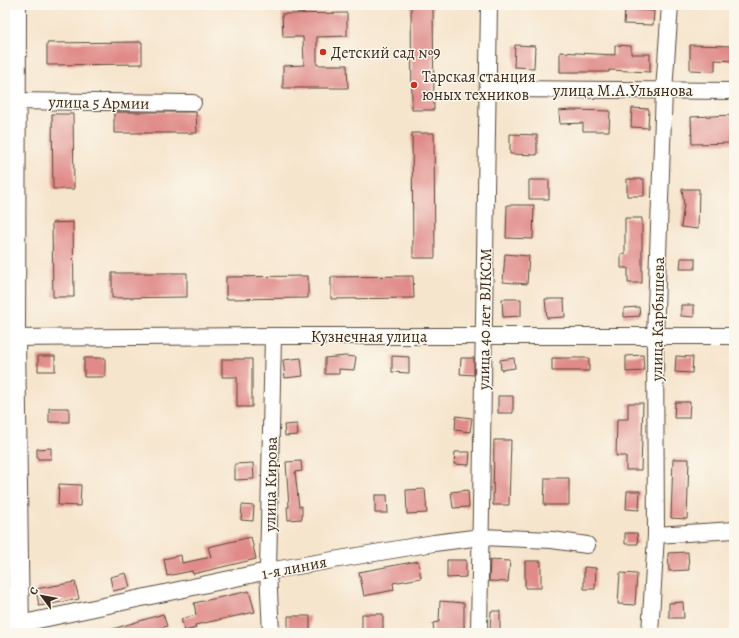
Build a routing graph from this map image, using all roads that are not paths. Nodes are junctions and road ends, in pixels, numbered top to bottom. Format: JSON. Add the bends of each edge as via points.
{"nodes":[{"id":1,"x":16,"y":5,"type":"edge"},
{"id":2,"x":489,"y":5,"type":"edge"},
{"id":3,"x":670,"y":5,"type":"edge"},
{"id":4,"x":489,"y":89,"type":"junction"},
{"id":5,"x":664,"y":91,"type":"junction"},
{"id":6,"x":734,"y":91,"type":"edge"},
{"id":7,"x":10,"y":101,"type":"edge"},
{"id":8,"x":192,"y":103,"type":"dead end"},
{"id":9,"x":273,"y":336,"type":"junction"},
{"id":10,"x":483,"y":336,"type":"junction"},
{"id":11,"x":655,"y":336,"type":"junction"},
{"id":12,"x":734,"y":336,"type":"edge"},
{"id":13,"x":10,"y":338,"type":"edge"},
{"id":14,"x":11,"y":495,"type":"edge"},
{"id":15,"x":734,"y":530,"type":"edge"},
{"id":16,"x":656,"y":534,"type":"junction"},
{"id":17,"x":481,"y":537,"type":"junction"},
{"id":18,"x":586,"y":545,"type":"dead end"},
{"id":19,"x":268,"y":571,"type":"junction"},
{"id":20,"x":14,"y":628,"type":"edge"},
{"id":21,"x":271,"y":633,"type":"edge"},
{"id":22,"x":479,"y":633,"type":"edge"},
{"id":23,"x":650,"y":633,"type":"edge"}],
"edges":[{"from":1,"to":7,"type":"main road"},
{"from":2,"to":4,"type":"street","name":"улица 40 лет ВЛКСМ"},
{"from":3,"to":5,"type":"street","name":"улица Карбышева"},
{"from":4,"to":5,"type":"street","name":"улица М.А.Ульянова"},
{"from":4,"to":10,"type":"street","name":"улица 40 лет ВЛКСМ"},
{"from":5,"to":6,"type":"street","name":"улица М.А.Ульянова"},
{"from":5,"to":11,"type":"street","name":"улица Карбышева"},
{"from":7,"to":8,"type":"street","name":"улица 5 Армии"},
{"from":7,"to":13,"type":"main road"},
{"from":9,"to":10,"type":"street","name":"Кузнечная улица"},
{"from":9,"to":13,"type":"street","name":"Кузнечная улица"},
{"from":9,"to":19,"type":"street","name":"улица Кирова"},
{"from":10,"to":11,"type":"street","name":"Кузнечная улица"},
{"from":10,"to":17,"type":"street","name":"улица 40 лет ВЛКСМ"},
{"from":11,"to":12,"type":"street","name":"Кузнечная улица"},
{"from":11,"to":16,"type":"street","name":"улица Карбышева"},
{"from":13,"to":14,"type":"main road"},
{"from":14,"to":20,"type":"main road"},
{"from":15,"to":16,"type":"street"},
{"from":16,"to":23,"type":"street","name":"улица Карбышева"},
{"from":17,"to":18,"type":"street","name":"1-я линия","via":[[552,540]]},
{"from":17,"to":19,"type":"street","name":"1-я линия","via":[[371,552]]},
{"from":17,"to":22,"type":"street","name":"улица 40 лет ВЛКСМ"},
{"from":19,"to":20,"type":"street","name":"1-я линия"},
{"from":19,"to":21,"type":"street","name":"улица Кирова"}]}
